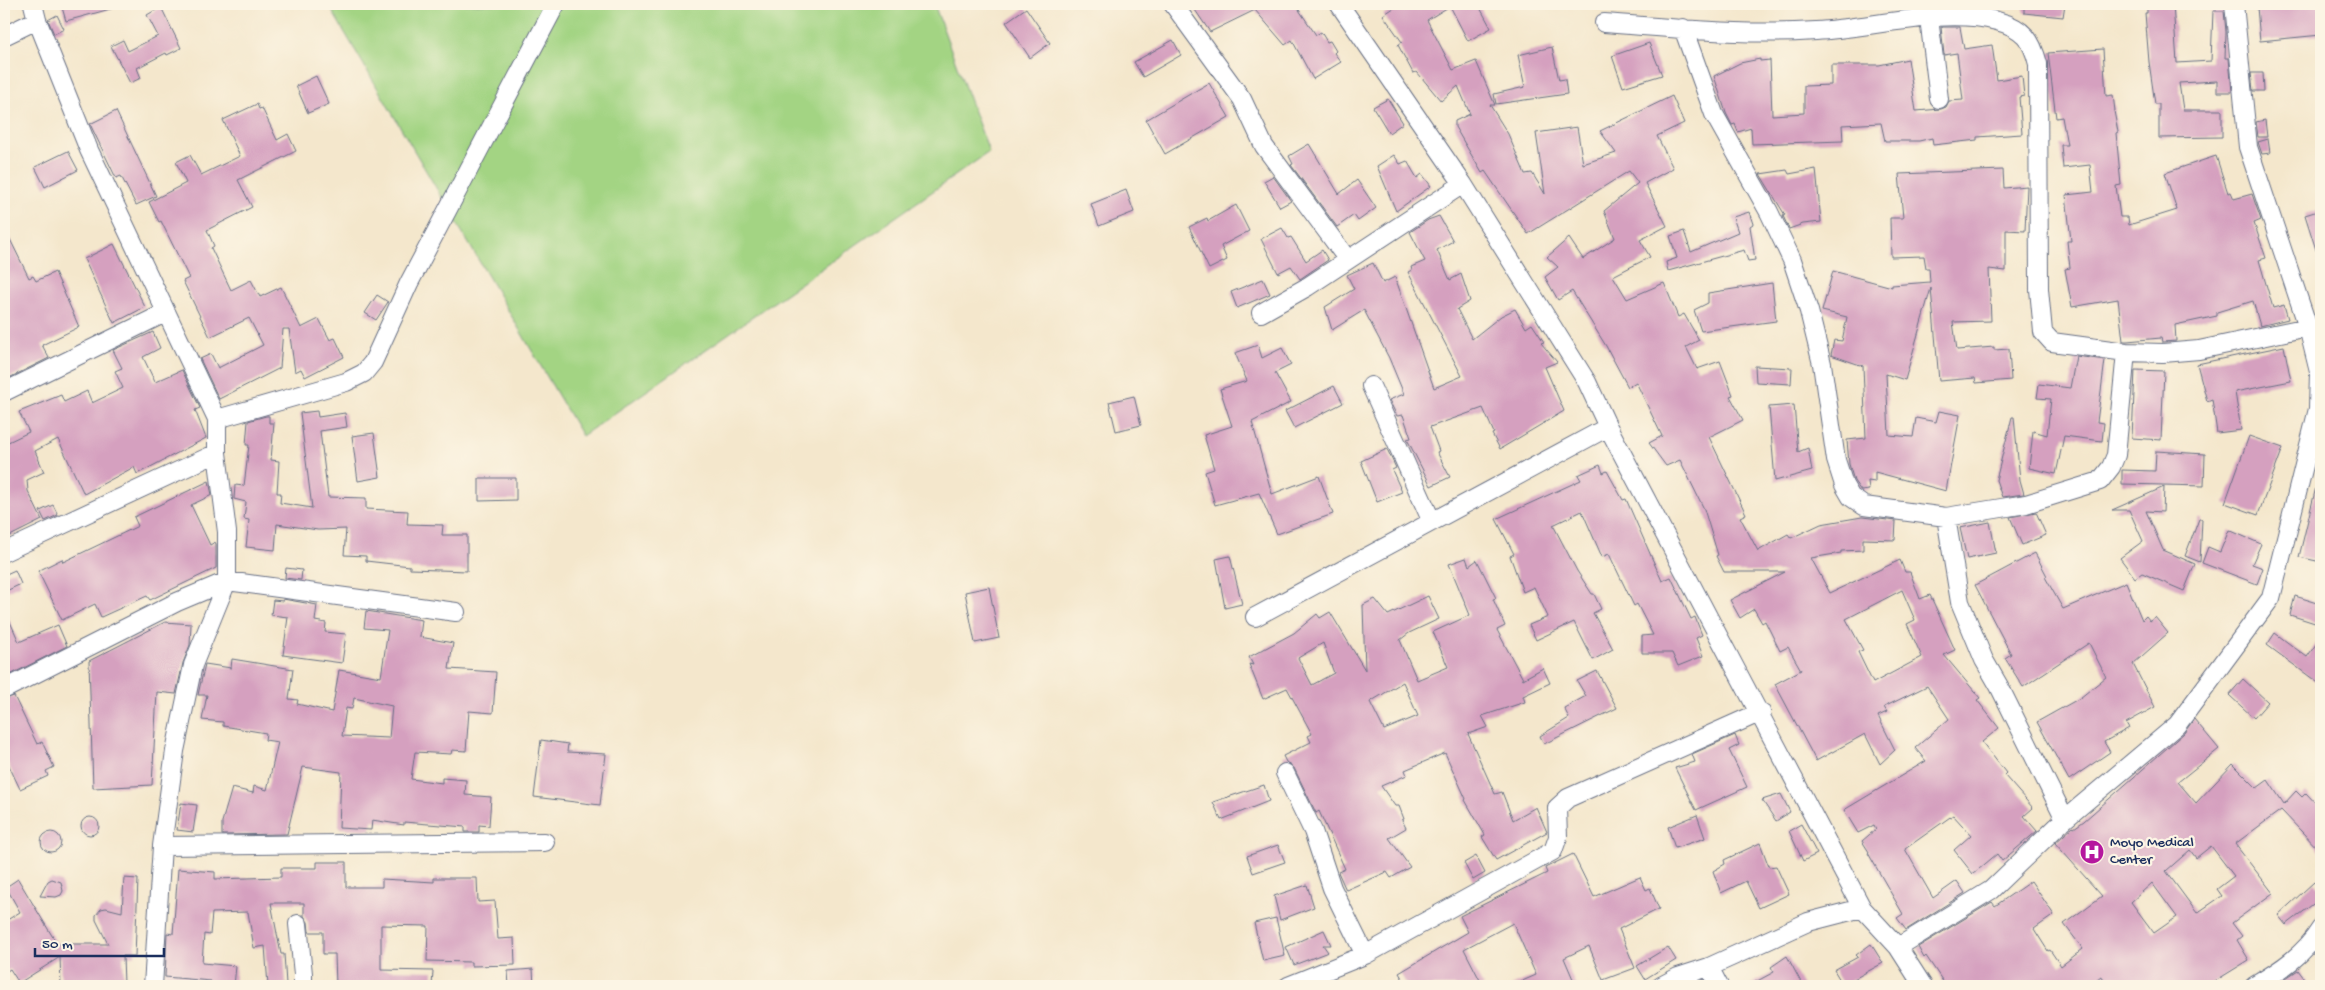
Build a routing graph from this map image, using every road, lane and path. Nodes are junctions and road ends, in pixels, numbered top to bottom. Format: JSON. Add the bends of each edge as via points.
{"nodes":[{"id":1,"x":556,"y":4,"type":"edge"},
{"id":2,"x":1173,"y":4,"type":"edge"},
{"id":3,"x":1340,"y":4,"type":"edge"},
{"id":4,"x":2234,"y":4,"type":"edge"},
{"id":5,"x":1953,"y":10,"type":"edge"},
{"id":6,"x":35,"y":12,"type":"edge"},
{"id":7,"x":1929,"y":18,"type":"junction"},
{"id":8,"x":1604,"y":23,"type":"dead end"},
{"id":9,"x":1684,"y":28,"type":"junction"},
{"id":10,"x":4,"y":36,"type":"edge"},
{"id":11,"x":1940,"y":99,"type":"dead end"},
{"id":12,"x":1463,"y":184,"type":"junction"},
{"id":13,"x":1348,"y":260,"type":"junction"},
{"id":14,"x":165,"y":313,"type":"junction"},
{"id":15,"x":1262,"y":313,"type":"dead end"},
{"id":16,"x":2308,"y":327,"type":"junction"},
{"id":17,"x":2126,"y":352,"type":"junction"},
{"id":18,"x":1371,"y":386,"type":"dead end"},
{"id":19,"x":4,"y":392,"type":"edge"},
{"id":20,"x":217,"y":419,"type":"junction"},
{"id":21,"x":1608,"y":427,"type":"junction"},
{"id":22,"x":217,"y":452,"type":"junction"},
{"id":23,"x":1946,"y":517,"type":"junction"},
{"id":24,"x":1432,"y":522,"type":"junction"},
{"id":25,"x":4,"y":552,"type":"edge"},
{"id":26,"x":228,"y":581,"type":"junction"},
{"id":27,"x":456,"y":612,"type":"dead end"},
{"id":28,"x":1255,"y":617,"type":"dead end"},
{"id":29,"x":5,"y":689,"type":"edge"},
{"id":30,"x":1761,"y":712,"type":"junction"},
{"id":31,"x":1285,"y":773,"type":"dead end"},
{"id":32,"x":2065,"y":819,"type":"junction"},
{"id":33,"x":545,"y":842,"type":"dead end"},
{"id":34,"x":162,"y":846,"type":"junction"},
{"id":35,"x":1862,"y":908,"type":"junction"},
{"id":36,"x":298,"y":924,"type":"dead end"},
{"id":37,"x":2321,"y":928,"type":"edge"},
{"id":38,"x":1898,"y":947,"type":"junction"},
{"id":39,"x":1366,"y":955,"type":"junction"},
{"id":40,"x":1710,"y":967,"type":"junction"},
{"id":41,"x":153,"y":986,"type":"edge"},
{"id":42,"x":302,"y":986,"type":"edge"},
{"id":43,"x":1288,"y":986,"type":"edge"},
{"id":44,"x":1661,"y":986,"type":"edge"},
{"id":45,"x":1719,"y":986,"type":"edge"},
{"id":46,"x":1924,"y":986,"type":"edge"},
{"id":47,"x":2254,"y":986,"type":"edge"}],
"edges":[{"from":1,"to":20,"type":"street","via":[[409,283],[373,362],[364,373],[346,382]]},
{"from":2,"to":13,"type":"street","via":[[1242,99],[1264,146]]},
{"from":3,"to":12,"type":"street"},
{"from":4,"to":16,"type":"street","via":[[2248,147]]},
{"from":5,"to":7,"type":"street"},
{"from":5,"to":17,"type":"street","via":[[1998,21],[2023,33],[2033,44],[2038,64],[2039,289],[2043,332],[2052,342]]},
{"from":6,"to":10,"type":"street"},
{"from":6,"to":14,"type":"street","via":[[89,150]]},
{"from":7,"to":9,"type":"street","via":[[1815,32]]},
{"from":7,"to":11,"type":"street"},
{"from":8,"to":9,"type":"street"},
{"from":9,"to":23,"type":"street","via":[[1714,114],[1792,260],[1822,364],[1836,460],[1844,485],[1851,497],[1864,506]]},
{"from":12,"to":13,"type":"street"},
{"from":12,"to":21,"type":"street","via":[[1587,382]]},
{"from":13,"to":15,"type":"street"},
{"from":14,"to":19,"type":"street"},
{"from":14,"to":20,"type":"street"},
{"from":16,"to":17,"type":"street","via":[[2199,350]]},
{"from":16,"to":32,"type":"street","via":[[2319,372],[2318,409],[2271,598],[2177,725]]},
{"from":17,"to":23,"type":"street","via":[[2116,455],[2100,481],[2026,504]]},
{"from":18,"to":24,"type":"street"},
{"from":20,"to":22,"type":"street"},
{"from":21,"to":24,"type":"street"},
{"from":21,"to":30,"type":"street"},
{"from":22,"to":25,"type":"street"},
{"from":22,"to":26,"type":"street","via":[[227,532]]},
{"from":23,"to":32,"type":"street","via":[[1960,602],[1984,660]]},
{"from":24,"to":28,"type":"street"},
{"from":26,"to":27,"type":"street"},
{"from":26,"to":29,"type":"street","via":[[177,602]]},
{"from":26,"to":34,"type":"street","via":[[192,673],[175,751]]},
{"from":30,"to":35,"type":"street"},
{"from":30,"to":39,"type":"street","via":[[1568,798],[1558,808],[1558,837],[1553,851]]},
{"from":31,"to":39,"type":"street","via":[[1313,831],[1332,888]]},
{"from":32,"to":38,"type":"street","via":[[1991,890]]},
{"from":33,"to":34,"type":"street"},
{"from":34,"to":41,"type":"street"},
{"from":35,"to":38,"type":"street"},
{"from":35,"to":40,"type":"street","via":[[1808,922]]},
{"from":36,"to":42,"type":"street"},
{"from":37,"to":47,"type":"street","via":[[2286,966]]},
{"from":38,"to":46,"type":"street"},
{"from":39,"to":43,"type":"street"},
{"from":40,"to":44,"type":"street"},
{"from":40,"to":45,"type":"street"}]}
